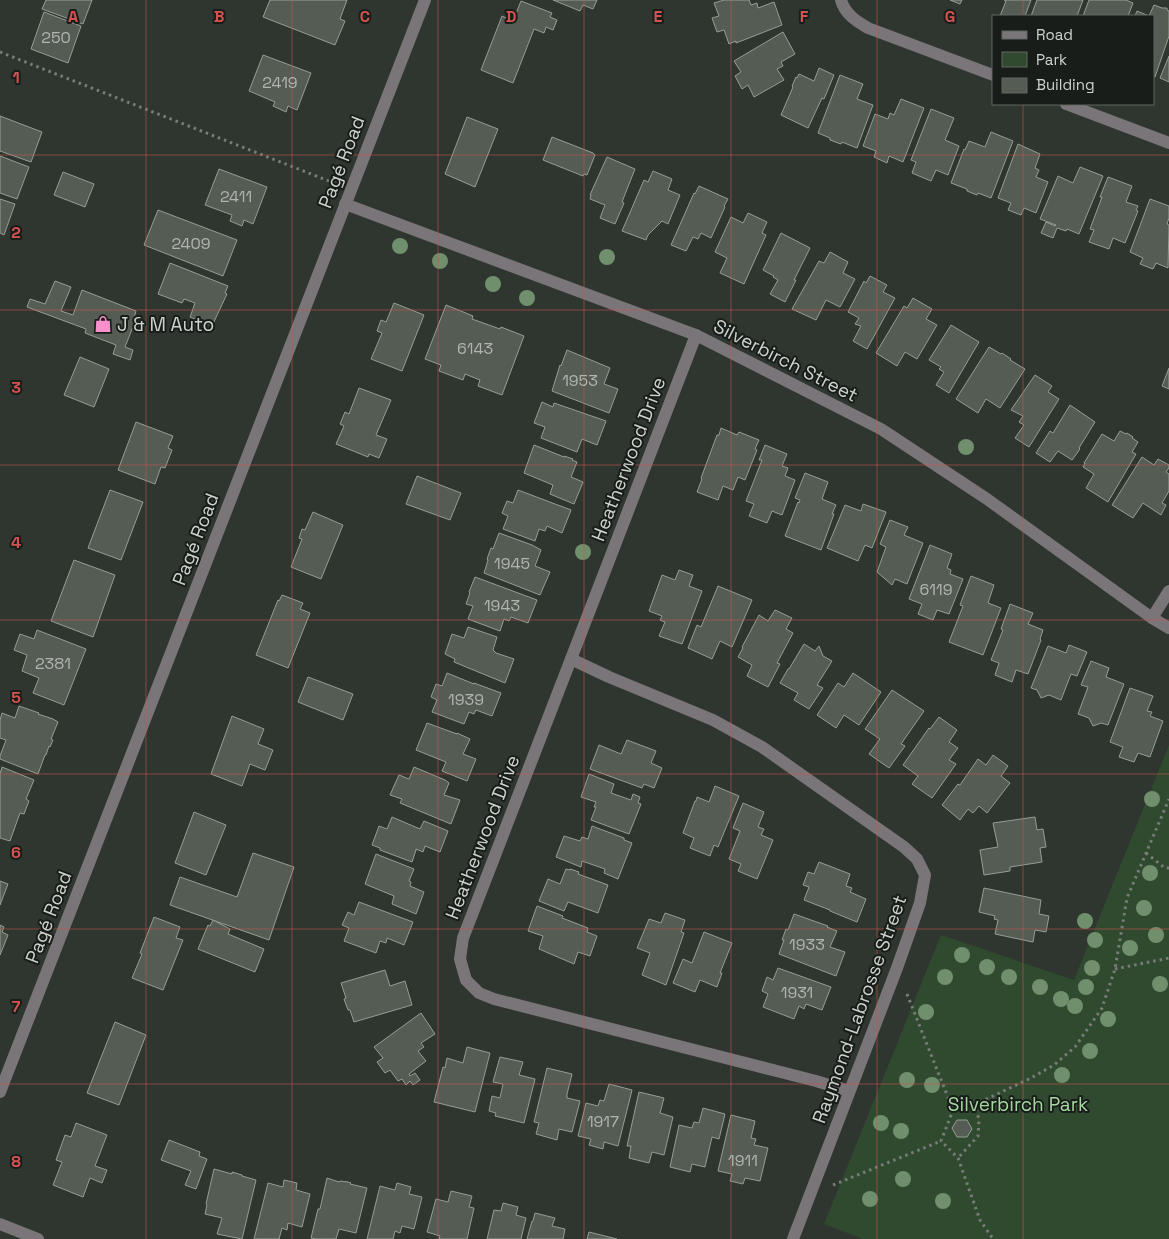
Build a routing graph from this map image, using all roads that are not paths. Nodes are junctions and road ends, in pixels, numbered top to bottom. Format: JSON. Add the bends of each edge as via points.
{"nodes":[{"id":1,"x":425,"y":0,"type":"edge"},
{"id":2,"x":841,"y":0,"type":"edge"},
{"id":3,"x":992,"y":75,"type":"edge"},
{"id":4,"x":1069,"y":105,"type":"edge"},
{"id":5,"x":1169,"y":143,"type":"edge"},
{"id":6,"x":345,"y":204,"type":"junction"},
{"id":7,"x":696,"y":335,"type":"junction"},
{"id":8,"x":1169,"y":592,"type":"edge"},
{"id":9,"x":1152,"y":618,"type":"junction"},
{"id":10,"x":1169,"y":628,"type":"edge"},
{"id":11,"x":571,"y":659,"type":"junction"},
{"id":12,"x":849,"y":1091,"type":"junction"},
{"id":13,"x":0,"y":1092,"type":"edge"},
{"id":14,"x":0,"y":1224,"type":"edge"},
{"id":15,"x":38,"y":1239,"type":"edge"},
{"id":16,"x":793,"y":1239,"type":"edge"}],
"edges":[{"from":1,"to":6,"type":"street","name":"Pagé Road"},
{"from":2,"to":3,"type":"street","via":[[853,19],[868,28]]},
{"from":4,"to":5,"type":"street"},
{"from":6,"to":7,"type":"street","name":"Silverbirch Street"},
{"from":6,"to":13,"type":"street","name":"Pagé Road"},
{"from":7,"to":9,"type":"street","name":"Silverbirch Street","via":[[881,429],[987,499]]},
{"from":7,"to":11,"type":"street","name":"Heatherwood Drive"},
{"from":8,"to":9,"type":"street"},
{"from":9,"to":10,"type":"street","name":"Silverbirch Street"},
{"from":11,"to":12,"type":"street","name":"Raymond-Labrosse Street","via":[[713,720],[762,748],[917,859],[925,875],[920,903]]},
{"from":11,"to":12,"type":"street","name":"Heatherwood Drive","via":[[463,938],[460,959],[466,980],[494,1000]]},
{"from":12,"to":16,"type":"street","name":"Raymond-Labrosse Street"},
{"from":14,"to":15,"type":"street"}]}
